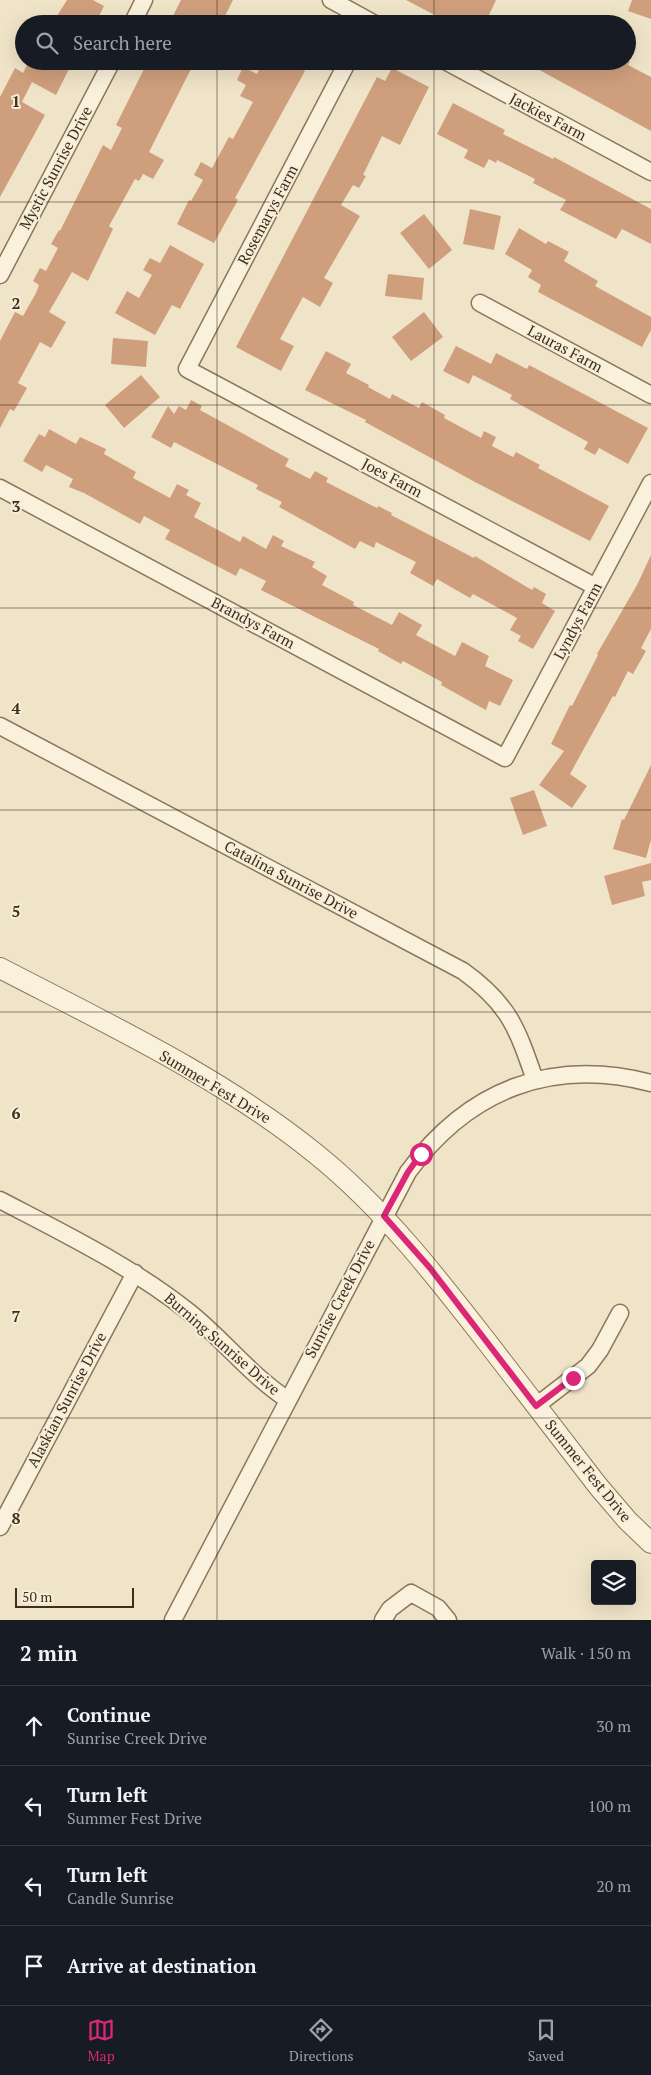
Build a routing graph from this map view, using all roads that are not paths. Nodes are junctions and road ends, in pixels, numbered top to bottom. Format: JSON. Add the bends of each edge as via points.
{"nodes":[{"id":1,"x":144,"y":0,"type":"edge"},
{"id":2,"x":331,"y":0,"type":"edge"},
{"id":3,"x":136,"y":15,"type":"edge"},
{"id":4,"x":357,"y":15,"type":"edge"},
{"id":5,"x":107,"y":70,"type":"edge"},
{"id":6,"x":343,"y":70,"type":"edge"},
{"id":7,"x":462,"y":70,"type":"edge"},
{"id":8,"x":651,"y":172,"type":"edge"},
{"id":9,"x":0,"y":275,"type":"edge"},
{"id":10,"x":480,"y":303,"type":"dead end"},
{"id":11,"x":187,"y":369,"type":"joint"},
{"id":12,"x":651,"y":395,"type":"edge"},
{"id":13,"x":651,"y":483,"type":"edge"},
{"id":14,"x":0,"y":488,"type":"edge"},
{"id":15,"x":596,"y":587,"type":"junction"},
{"id":16,"x":0,"y":726,"type":"edge"},
{"id":17,"x":505,"y":758,"type":"joint"},
{"id":18,"x":0,"y":968,"type":"edge"},
{"id":19,"x":535,"y":1080,"type":"junction"},
{"id":20,"x":651,"y":1083,"type":"edge"},
{"id":21,"x":0,"y":1200,"type":"edge"},
{"id":22,"x":384,"y":1216,"type":"junction"},
{"id":23,"x":135,"y":1273,"type":"junction"},
{"id":24,"x":620,"y":1313,"type":"dead end"},
{"id":25,"x":288,"y":1400,"type":"junction"},
{"id":26,"x":536,"y":1406,"type":"junction"},
{"id":27,"x":0,"y":1527,"type":"edge"},
{"id":28,"x":651,"y":1543,"type":"edge"},
{"id":29,"x":173,"y":1620,"type":"edge"},
{"id":30,"x":384,"y":1620,"type":"edge"},
{"id":31,"x":448,"y":1620,"type":"edge"}],
"edges":[{"from":1,"to":3,"type":"street"},
{"from":2,"to":4,"type":"street"},
{"from":5,"to":9,"type":"street","name":"Mystic Sunrise Drive"},
{"from":6,"to":11,"type":"street","name":"Rosemarys Farm"},
{"from":7,"to":8,"type":"street","name":"Jackies Farm"},
{"from":10,"to":12,"type":"street","name":"Lauras Farm"},
{"from":11,"to":15,"type":"street","name":"Joes Farm"},
{"from":13,"to":15,"type":"street","name":"Lyndys Farm"},
{"from":14,"to":17,"type":"street","name":"Brandys Farm"},
{"from":15,"to":17,"type":"street","name":"Lyndys Farm"},
{"from":16,"to":19,"type":"street","name":"Catalina Sunrise Drive","via":[[463,971],[501,1003],[523,1044]]},
{"from":18,"to":22,"type":"street","name":"Summer Fest Drive","via":[[192,1070],[252,1106],[317,1154]]},
{"from":19,"to":20,"type":"street","name":"Sunrise Creek Drive","via":[[583,1074]]},
{"from":19,"to":22,"type":"street","name":"Sunrise Creek Drive","via":[[477,1104],[436,1137],[408,1172]]},
{"from":21,"to":23,"type":"street","name":"Burning Sunrise Drive"},
{"from":22,"to":25,"type":"street","name":"Sunrise Creek Drive"},
{"from":22,"to":26,"type":"street","name":"Summer Fest Drive","via":[[430,1268]]},
{"from":23,"to":25,"type":"street","name":"Burning Sunrise Drive","via":[[190,1313],[255,1376]]},
{"from":23,"to":27,"type":"street","name":"Alaskian Sunrise Drive"},
{"from":24,"to":26,"type":"street","via":[[588,1366]]},
{"from":25,"to":29,"type":"street","name":"Sunrise Creek Drive"},
{"from":26,"to":28,"type":"street","name":"Summer Fest Drive","via":[[598,1486]]},
{"from":30,"to":31,"type":"street","via":[[390,1609],[411,1593],[438,1608]]}]}
